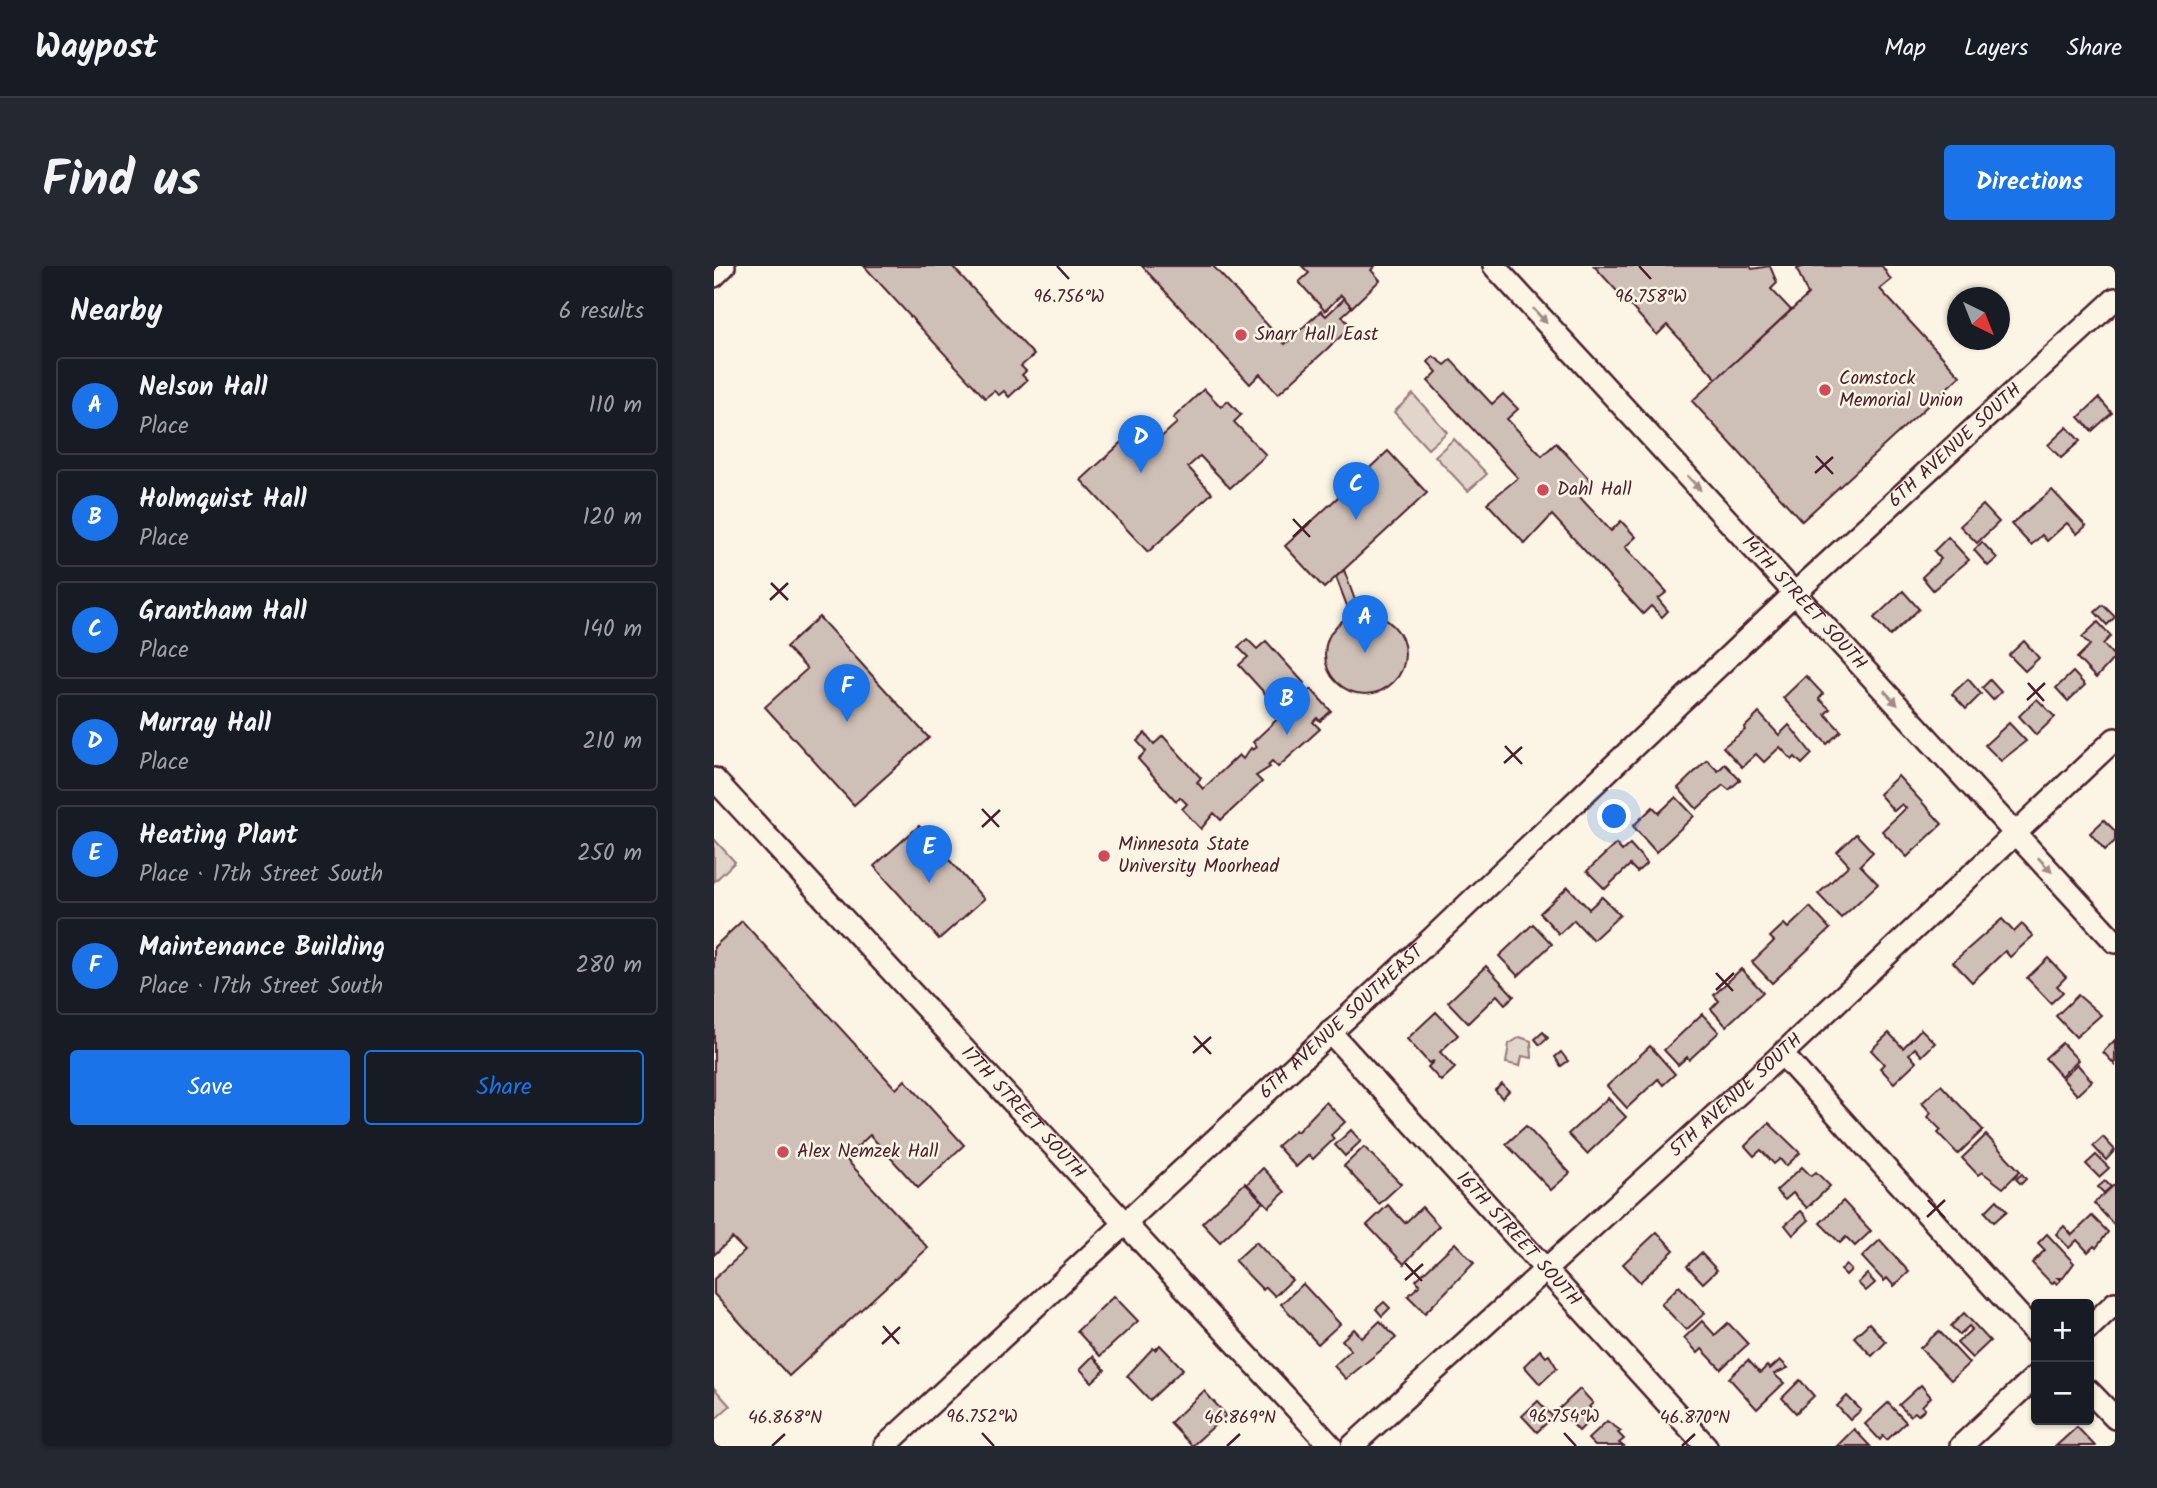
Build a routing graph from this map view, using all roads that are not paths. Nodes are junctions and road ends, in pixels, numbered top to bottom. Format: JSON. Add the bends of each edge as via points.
{"nodes":[{"id":1,"x":724,"y":266,"type":"edge"},
{"id":2,"x":1493,"y":266,"type":"edge"},
{"id":3,"x":714,"y":276,"type":"edge"},
{"id":4,"x":2115,"y":299,"type":"edge"},
{"id":5,"x":1794,"y":594,"type":"junction"},
{"id":6,"x":2115,"y":739,"type":"edge"},
{"id":7,"x":714,"y":779,"type":"edge"},
{"id":8,"x":2014,"y":832,"type":"junction"},
{"id":9,"x":2115,"y":942,"type":"edge"},
{"id":10,"x":1331,"y":1032,"type":"junction"},
{"id":11,"x":1782,"y":1054,"type":"junction"},
{"id":12,"x":1124,"y":1224,"type":"junction"},
{"id":13,"x":1546,"y":1269,"type":"junction"},
{"id":14,"x":2115,"y":1303,"type":"edge"},
{"id":15,"x":2094,"y":1323,"type":"edge"},
{"id":16,"x":2031,"y":1328,"type":"edge"},
{"id":17,"x":2031,"y":1381,"type":"edge"},
{"id":18,"x":2094,"y":1396,"type":"edge"},
{"id":19,"x":2115,"y":1418,"type":"edge"},
{"id":20,"x":885,"y":1446,"type":"edge"},
{"id":21,"x":1331,"y":1446,"type":"edge"},
{"id":22,"x":1352,"y":1446,"type":"edge"},
{"id":23,"x":1706,"y":1446,"type":"edge"},
{"id":24,"x":1961,"y":1446,"type":"edge"}],
"edges":[{"from":1,"to":3,"type":"street"},
{"from":2,"to":5,"type":"street","name":"14TH STREET SOUTH","one_way":true},
{"from":4,"to":5,"type":"street","name":"6TH AVENUE SOUTH"},
{"from":5,"to":8,"type":"street","name":"14TH STREET SOUTH","one_way":true},
{"from":5,"to":10,"type":"street","name":"6TH AVENUE SOUTHEAST"},
{"from":6,"to":8,"type":"street","name":"5TH AVENUE SOUTH"},
{"from":7,"to":12,"type":"street","name":"17TH STREET SOUTH"},
{"from":8,"to":9,"type":"street","name":"14TH STREET SOUTH","one_way":true},
{"from":8,"to":11,"type":"street","name":"5TH AVENUE SOUTH"},
{"from":10,"to":12,"type":"street","name":"6TH AVENUE SOUTHEAST"},
{"from":10,"to":13,"type":"street","name":"16TH STREET SOUTH"},
{"from":11,"to":13,"type":"street","name":"5TH AVENUE SOUTH"},
{"from":11,"to":16,"type":"street"},
{"from":12,"to":20,"type":"street","name":"6TH AVENUE SOUTHEAST"},
{"from":12,"to":21,"type":"street","name":"17TH STREET SOUTH"},
{"from":13,"to":22,"type":"street","name":"5TH AVENUE SOUTH"},
{"from":13,"to":23,"type":"street","name":"16TH STREET SOUTH"},
{"from":14,"to":15,"type":"street"},
{"from":17,"to":24,"type":"street"},
{"from":18,"to":19,"type":"street"}]}
